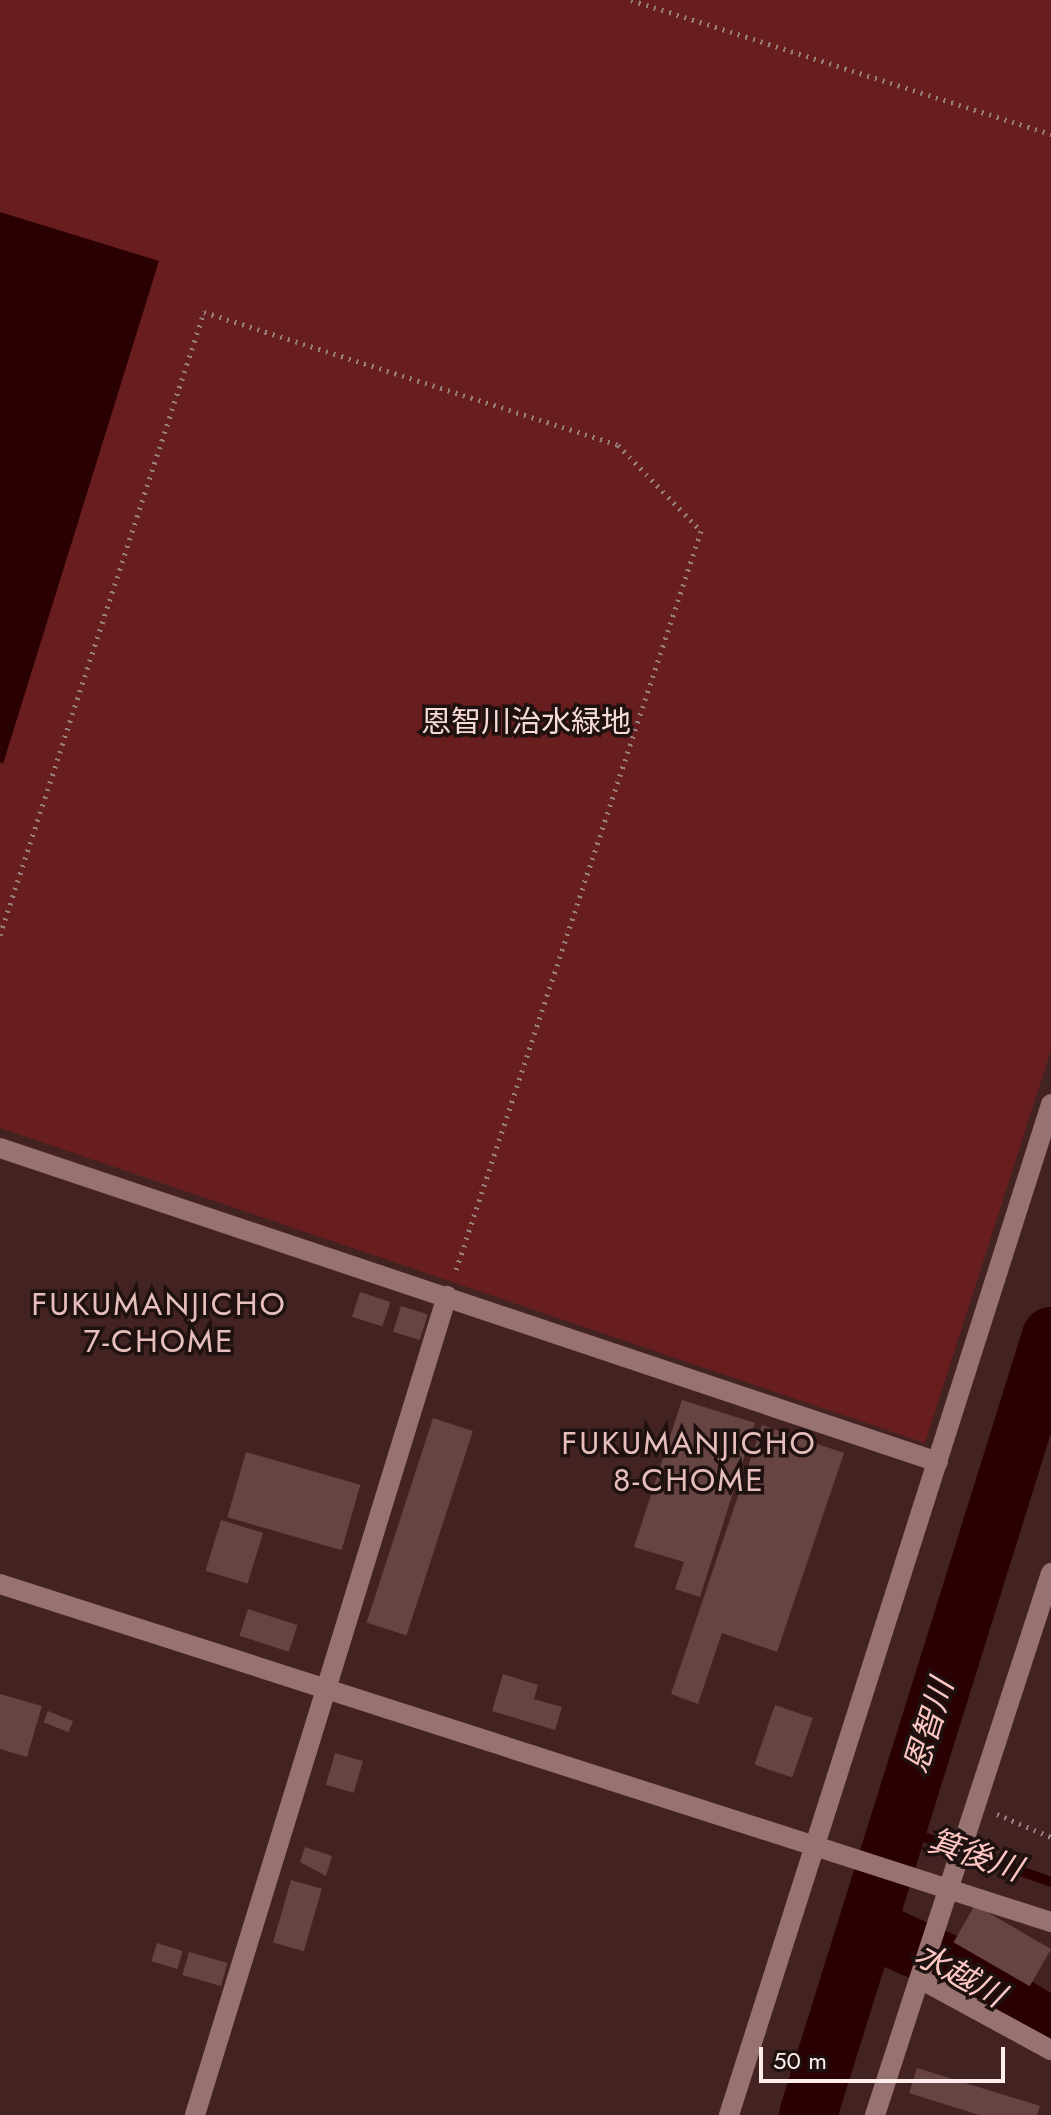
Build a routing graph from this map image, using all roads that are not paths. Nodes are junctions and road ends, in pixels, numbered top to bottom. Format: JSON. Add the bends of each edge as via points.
{"nodes":[{"id":1,"x":1051,"y":1104,"type":"edge"},
{"id":2,"x":0,"y":1148,"type":"edge"},
{"id":3,"x":447,"y":1296,"type":"junction"},
{"id":4,"x":938,"y":1462,"type":"junction"},
{"id":5,"x":1051,"y":1573,"type":"edge"},
{"id":6,"x":0,"y":1584,"type":"edge"},
{"id":7,"x":326,"y":1685,"type":"junction"},
{"id":8,"x":822,"y":1843,"type":"junction"},
{"id":9,"x":951,"y":1886,"type":"junction"},
{"id":10,"x":1051,"y":1922,"type":"edge"},
{"id":11,"x":921,"y":1974,"type":"junction"},
{"id":12,"x":1051,"y":2050,"type":"edge"},
{"id":13,"x":195,"y":2115,"type":"edge"},
{"id":14,"x":729,"y":2115,"type":"edge"},
{"id":15,"x":875,"y":2115,"type":"edge"}],
"edges":[{"from":1,"to":4,"type":"street"},
{"from":2,"to":3,"type":"street"},
{"from":3,"to":4,"type":"street"},
{"from":3,"to":7,"type":"street"},
{"from":4,"to":8,"type":"street"},
{"from":5,"to":9,"type":"street"},
{"from":6,"to":7,"type":"street"},
{"from":7,"to":8,"type":"street"},
{"from":7,"to":13,"type":"street"},
{"from":8,"to":9,"type":"street"},
{"from":8,"to":14,"type":"street"},
{"from":9,"to":10,"type":"street"},
{"from":9,"to":11,"type":"street"},
{"from":11,"to":12,"type":"street"},
{"from":11,"to":15,"type":"street"}]}
